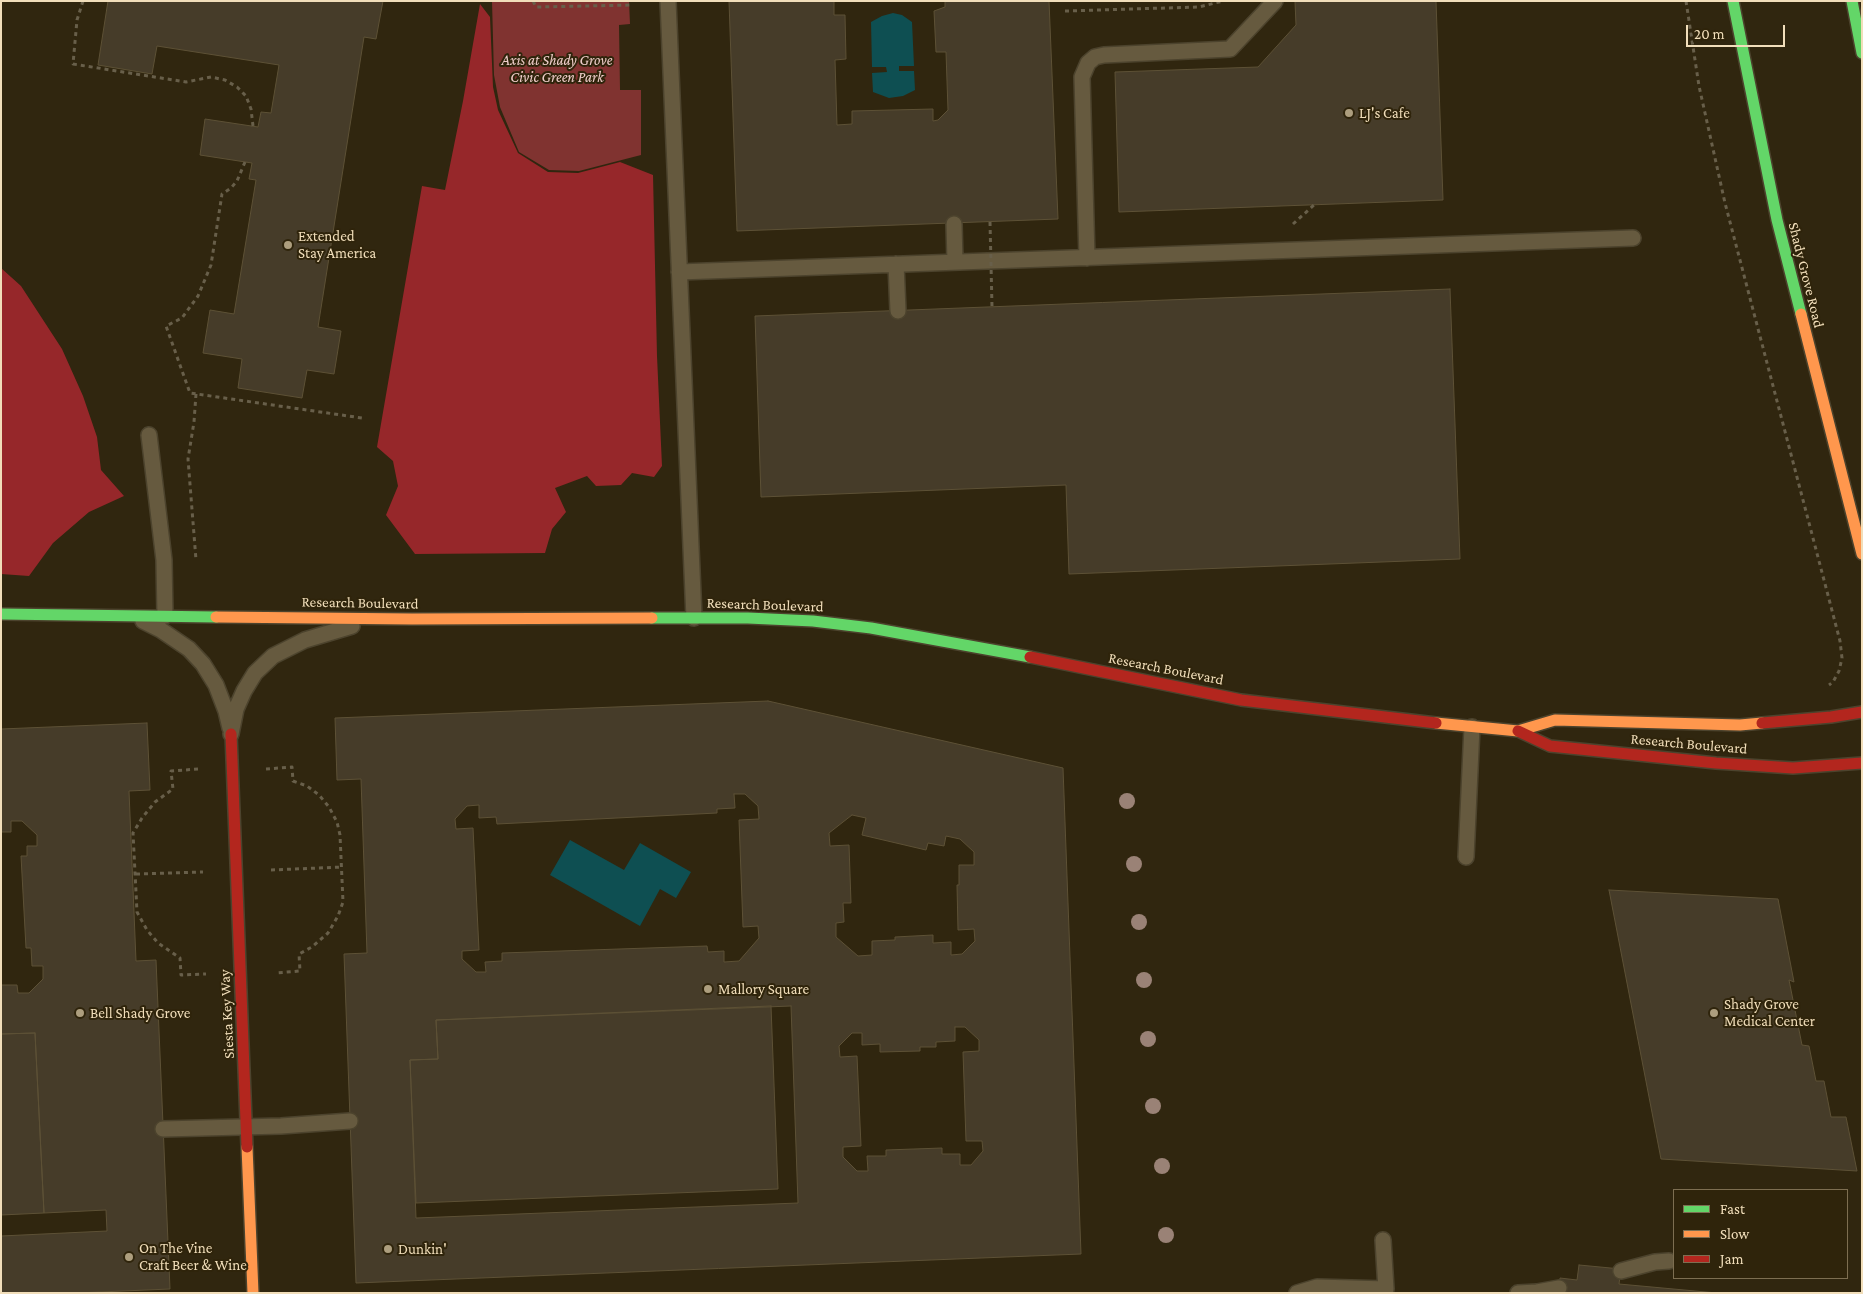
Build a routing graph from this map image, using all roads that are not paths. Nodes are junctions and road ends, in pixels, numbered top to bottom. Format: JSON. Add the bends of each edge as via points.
{"nodes":[{"id":1,"x":668,"y":1,"type":"edge"},
{"id":2,"x":1274,"y":1,"type":"edge"},
{"id":3,"x":1733,"y":1,"type":"edge"},
{"id":4,"x":1852,"y":1,"type":"edge"},
{"id":5,"x":1862,"y":53,"type":"edge"},
{"id":6,"x":954,"y":224,"type":"dead end"},
{"id":7,"x":1633,"y":238,"type":"dead end"},
{"id":8,"x":1087,"y":258,"type":"junction"},
{"id":9,"x":955,"y":262,"type":"junction"},
{"id":10,"x":896,"y":264,"type":"junction"},
{"id":11,"x":679,"y":272,"type":"junction"},
{"id":12,"x":898,"y":311,"type":"dead end"},
{"id":13,"x":149,"y":435,"type":"dead end"},
{"id":14,"x":1862,"y":554,"type":"edge"},
{"id":15,"x":1,"y":614,"type":"edge"},
{"id":16,"x":130,"y":616,"type":"junction"},
{"id":17,"x":165,"y":616,"type":"junction"},
{"id":18,"x":694,"y":618,"type":"junction"},
{"id":19,"x":412,"y":619,"type":"junction"},
{"id":20,"x":1862,"y":712,"type":"edge"},
{"id":21,"x":1472,"y":727,"type":"junction"},
{"id":22,"x":1518,"y":731,"type":"junction"},
{"id":23,"x":231,"y":734,"type":"junction"},
{"id":24,"x":1862,"y":764,"type":"edge"},
{"id":25,"x":1466,"y":857,"type":"dead end"},
{"id":26,"x":350,"y":1121,"type":"dead end"},
{"id":27,"x":247,"y":1127,"type":"junction"},
{"id":28,"x":164,"y":1129,"type":"dead end"},
{"id":29,"x":1382,"y":1240,"type":"dead end"},
{"id":30,"x":1668,"y":1262,"type":"dead end"},
{"id":31,"x":1621,"y":1271,"type":"dead end"},
{"id":32,"x":1559,"y":1288,"type":"dead end"},
{"id":33,"x":253,"y":1293,"type":"edge"},
{"id":34,"x":1297,"y":1293,"type":"edge"},
{"id":35,"x":1518,"y":1293,"type":"edge"}],
"edges":[{"from":1,"to":11,"type":"lane"},
{"from":2,"to":8,"type":"lane","via":[[1230,49],[1104,55],[1088,63],[1082,77]]},
{"from":3,"to":14,"type":"street","name":"Shady Grove Road","via":[[1777,220]]},
{"from":4,"to":5,"type":"street"},
{"from":6,"to":9,"type":"lane"},
{"from":7,"to":8,"type":"lane"},
{"from":8,"to":9,"type":"lane"},
{"from":9,"to":10,"type":"lane"},
{"from":10,"to":11,"type":"lane"},
{"from":10,"to":12,"type":"lane"},
{"from":11,"to":18,"type":"lane"},
{"from":13,"to":17,"type":"lane","via":[[164,560]]},
{"from":15,"to":16,"type":"street","name":"Research Boulevard"},
{"from":16,"to":17,"type":"street","name":"Research Boulevard"},
{"from":16,"to":23,"type":"lane","via":[[161,630],[189,649],[202,664],[216,685]]},
{"from":17,"to":19,"type":"street","name":"Research Boulevard"},
{"from":18,"to":19,"type":"street","name":"Research Boulevard"},
{"from":18,"to":21,"type":"street","name":"Research Boulevard","via":[[814,620],[1014,654],[1241,700]]},
{"from":19,"to":23,"type":"lane","via":[[349,627],[305,640],[274,656],[255,673],[244,691]]},
{"from":20,"to":22,"type":"street","name":"Research Boulevard","via":[[1740,725],[1556,720]]},
{"from":21,"to":22,"type":"street","name":"Research Boulevard"},
{"from":21,"to":25,"type":"lane"},
{"from":22,"to":24,"type":"street","name":"Research Boulevard","via":[[1550,746],[1716,763],[1794,768]]},
{"from":23,"to":27,"type":"street","name":"Siesta Key Way"},
{"from":26,"to":27,"type":"lane"},
{"from":27,"to":28,"type":"lane"},
{"from":27,"to":33,"type":"street","name":"Siesta Key Way"},
{"from":29,"to":34,"type":"lane","via":[[1386,1290],[1316,1287]]},
{"from":30,"to":31,"type":"lane"},
{"from":32,"to":35,"type":"lane"}]}
